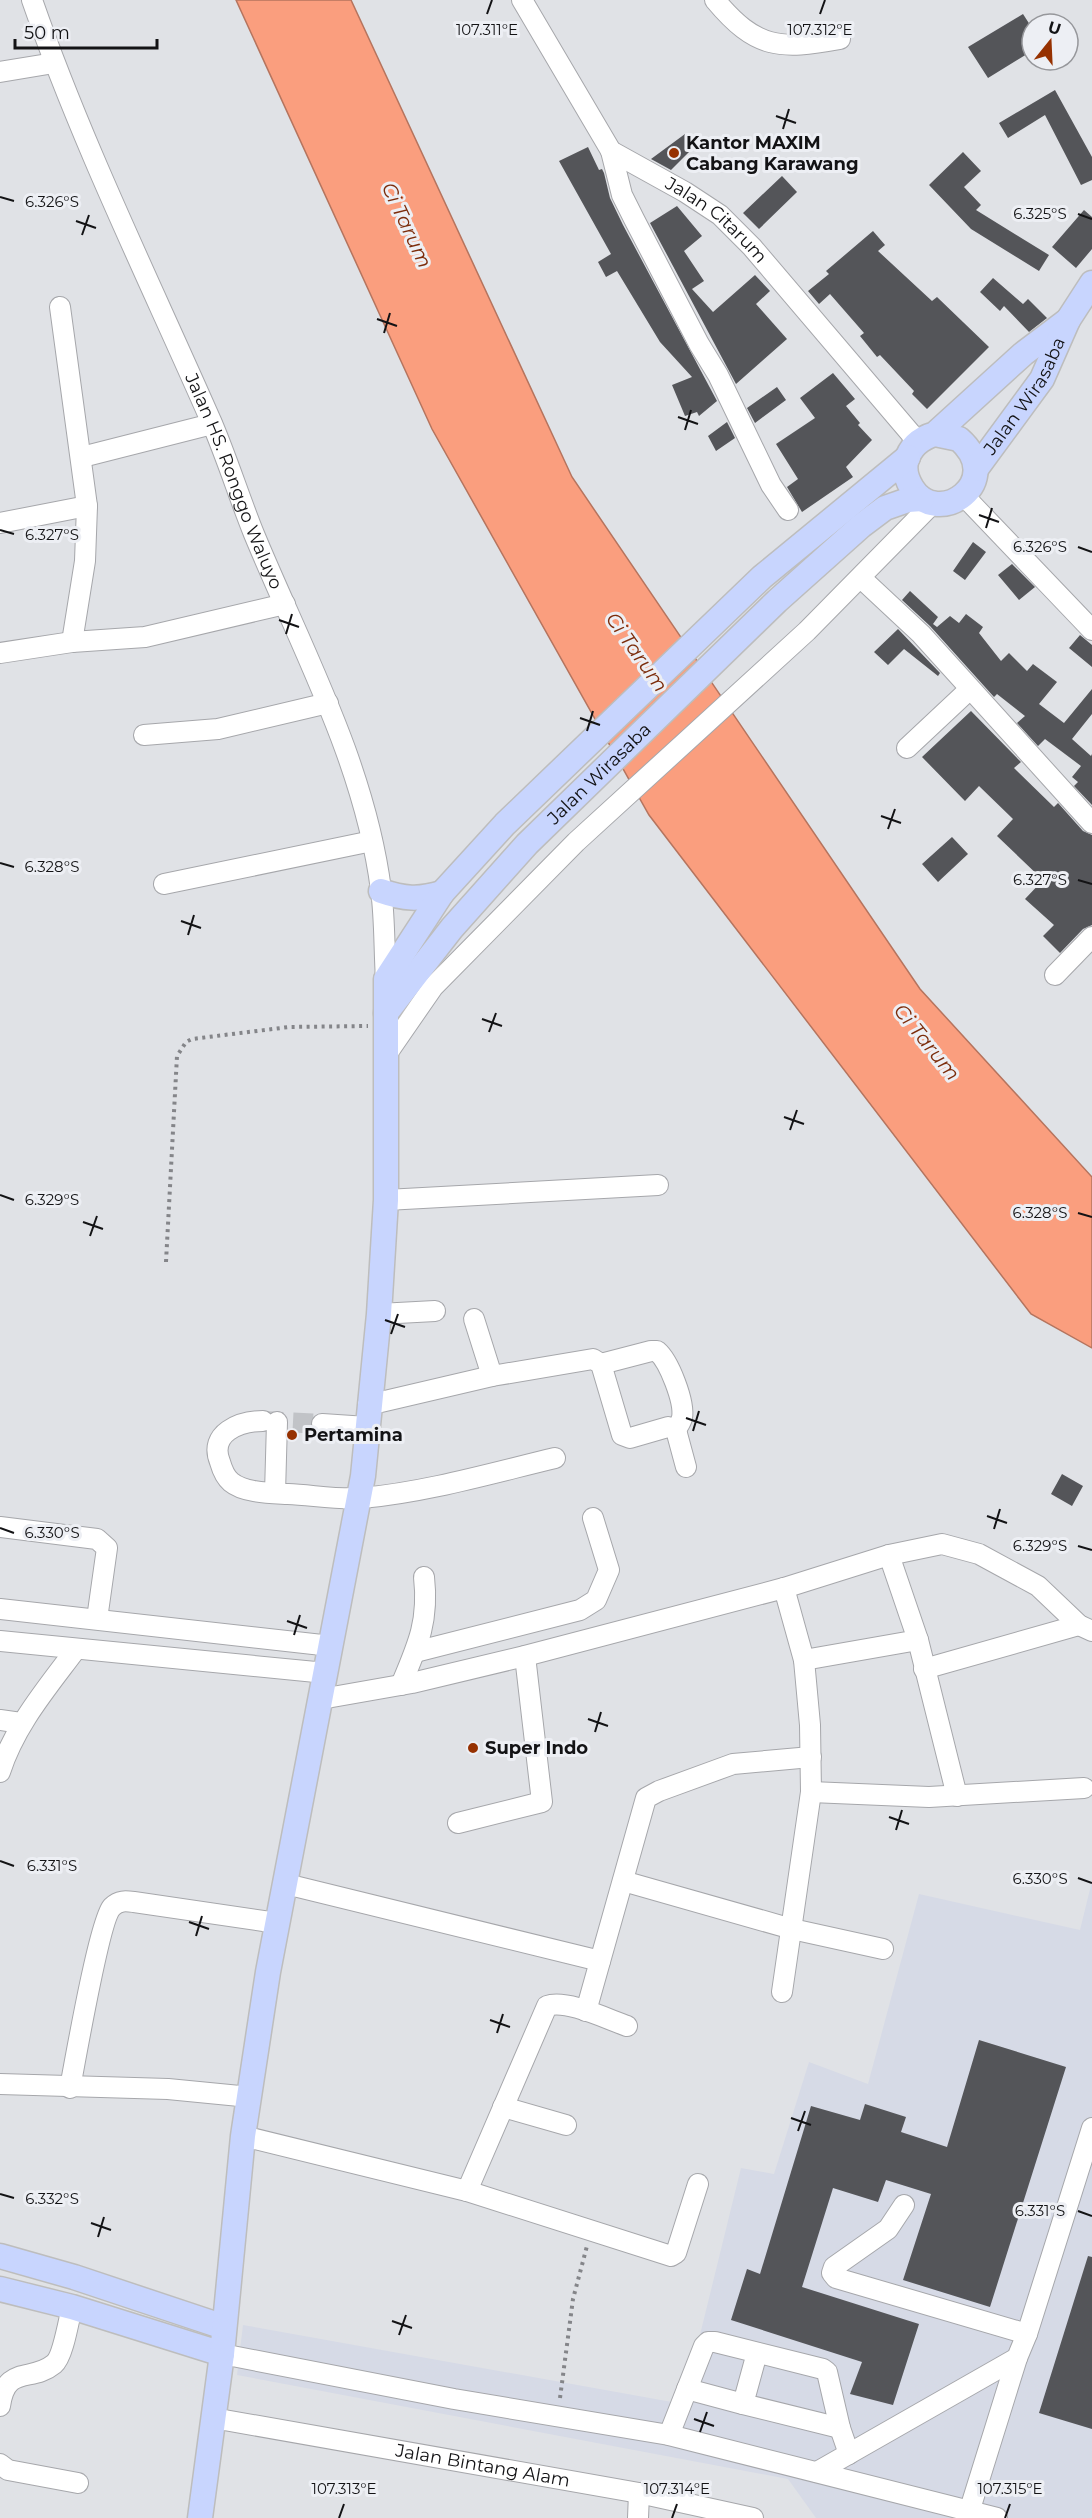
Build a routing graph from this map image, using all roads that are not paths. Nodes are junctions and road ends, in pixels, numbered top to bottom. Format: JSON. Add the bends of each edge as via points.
{"nodes":[{"id":1,"x":32,"y":0,"type":"edge"},
{"id":2,"x":522,"y":0,"type":"edge"},
{"id":3,"x":715,"y":0,"type":"edge"},
{"id":4,"x":840,"y":39,"type":"dead end"},
{"id":5,"x":54,"y":63,"type":"junction"},
{"id":6,"x":0,"y":72,"type":"edge"},
{"id":7,"x":611,"y":151,"type":"junction"},
{"id":8,"x":1092,"y":283,"type":"edge"},
{"id":9,"x":60,"y":308,"type":"dead end"},
{"id":10,"x":1068,"y":320,"type":"junction"},
{"id":11,"x":212,"y":424,"type":"junction"},
{"id":12,"x":920,"y":444,"type":"junction"},
{"id":13,"x":82,"y":457,"type":"junction"},
{"id":14,"x":976,"y":469,"type":"junction"},
{"id":15,"x":964,"y":496,"type":"junction"},
{"id":16,"x":928,"y":501,"type":"junction"},
{"id":17,"x":87,"y":506,"type":"junction"},
{"id":18,"x":788,"y":510,"type":"dead end"},
{"id":19,"x":0,"y":523,"type":"edge"},
{"id":20,"x":861,"y":578,"type":"junction"},
{"id":21,"x":285,"y":604,"type":"junction"},
{"id":22,"x":1092,"y":630,"type":"edge"},
{"id":23,"x":72,"y":642,"type":"junction"},
{"id":24,"x":0,"y":653,"type":"edge"},
{"id":25,"x":970,"y":689,"type":"junction"},
{"id":26,"x":328,"y":703,"type":"junction"},
{"id":27,"x":144,"y":735,"type":"dead end"},
{"id":28,"x":907,"y":748,"type":"dead end"},
{"id":29,"x":1092,"y":823,"type":"edge"},
{"id":30,"x":372,"y":841,"type":"junction"},
{"id":31,"x":164,"y":884,"type":"dead end"},
{"id":32,"x":381,"y":891,"type":"junction"},
{"id":33,"x":442,"y":893,"type":"junction"},
{"id":34,"x":1092,"y":937,"type":"edge"},
{"id":35,"x":1055,"y":975,"type":"dead end"},
{"id":36,"x":386,"y":979,"type":"junction"},
{"id":37,"x":386,"y":1020,"type":"junction"},
{"id":38,"x":386,"y":1055,"type":"junction"},
{"id":39,"x":658,"y":1185,"type":"dead end"},
{"id":40,"x":386,"y":1200,"type":"junction"},
{"id":41,"x":435,"y":1311,"type":"dead end"},
{"id":42,"x":379,"y":1314,"type":"junction"},
{"id":43,"x":474,"y":1318,"type":"dead end"},
{"id":44,"x":601,"y":1364,"type":"junction"},
{"id":45,"x":492,"y":1376,"type":"junction"},
{"id":46,"x":367,"y":1416,"type":"junction"},
{"id":47,"x":322,"y":1424,"type":"tunnel mouth"},
{"id":48,"x":675,"y":1430,"type":"junction"},
{"id":49,"x":555,"y":1458,"type":"dead end"},
{"id":50,"x":686,"y":1467,"type":"dead end"},
{"id":51,"x":275,"y":1493,"type":"junction"},
{"id":52,"x":360,"y":1498,"type":"junction"},
{"id":53,"x":593,"y":1518,"type":"dead end"},
{"id":54,"x":0,"y":1527,"type":"edge"},
{"id":55,"x":889,"y":1555,"type":"junction"},
{"id":56,"x":424,"y":1577,"type":"dead end"},
{"id":57,"x":784,"y":1588,"type":"junction"},
{"id":58,"x":0,"y":1609,"type":"edge"},
{"id":59,"x":97,"y":1619,"type":"junction"},
{"id":60,"x":1086,"y":1628,"type":"edge"},
{"id":61,"x":257,"y":1637,"type":"junction"},
{"id":62,"x":918,"y":1640,"type":"junction"},
{"id":63,"x":0,"y":1641,"type":"edge"},
{"id":64,"x":332,"y":1646,"type":"junction"},
{"id":65,"x":76,"y":1649,"type":"junction"},
{"id":66,"x":416,"y":1652,"type":"junction"},
{"id":67,"x":525,"y":1656,"type":"junction"},
{"id":68,"x":804,"y":1660,"type":"junction"},
{"id":69,"x":254,"y":1666,"type":"junction"},
{"id":70,"x":924,"y":1669,"type":"junction"},
{"id":71,"x":326,"y":1673,"type":"junction"},
{"id":72,"x":401,"y":1685,"type":"junction"},
{"id":73,"x":321,"y":1699,"type":"junction"},
{"id":74,"x":0,"y":1720,"type":"edge"},
{"id":75,"x":21,"y":1723,"type":"junction"},
{"id":76,"x":812,"y":1757,"type":"junction"},
{"id":77,"x":0,"y":1772,"type":"edge"},
{"id":78,"x":1084,"y":1788,"type":"dead end"},
{"id":79,"x":811,"y":1792,"type":"junction"},
{"id":80,"x":957,"y":1796,"type":"junction"},
{"id":81,"x":458,"y":1823,"type":"dead end"},
{"id":82,"x":623,"y":1881,"type":"junction"},
{"id":83,"x":286,"y":1884,"type":"junction"},
{"id":84,"x":277,"y":1923,"type":"junction"},
{"id":85,"x":792,"y":1929,"type":"junction"},
{"id":86,"x":884,"y":1949,"type":"dead end"},
{"id":87,"x":600,"y":1961,"type":"junction"},
{"id":88,"x":782,"y":1992,"type":"dead end"},
{"id":89,"x":586,"y":2011,"type":"junction"},
{"id":90,"x":627,"y":2026,"type":"dead end"},
{"id":91,"x":0,"y":2084,"type":"edge"},
{"id":92,"x":70,"y":2088,"type":"junction"},
{"id":93,"x":250,"y":2097,"type":"junction"},
{"id":94,"x":503,"y":2107,"type":"junction"},
{"id":95,"x":566,"y":2125,"type":"dead end"},
{"id":96,"x":1092,"y":2128,"type":"edge"},
{"id":97,"x":243,"y":2136,"type":"junction"},
{"id":98,"x":698,"y":2184,"type":"dead end"},
{"id":99,"x":467,"y":2191,"type":"junction"},
{"id":100,"x":904,"y":2205,"type":"dead end"},
{"id":101,"x":0,"y":2256,"type":"edge"},
{"id":102,"x":0,"y":2289,"type":"edge"},
{"id":103,"x":72,"y":2307,"type":"junction"},
{"id":104,"x":224,"y":2327,"type":"junction"},
{"id":105,"x":1027,"y":2334,"type":"junction"},
{"id":106,"x":757,"y":2353,"type":"junction"},
{"id":107,"x":222,"y":2354,"type":"junction"},
{"id":108,"x":1017,"y":2358,"type":"junction"},
{"id":109,"x":687,"y":2388,"type":"junction"},
{"id":110,"x":743,"y":2404,"type":"junction"},
{"id":111,"x":0,"y":2406,"type":"edge"},
{"id":112,"x":213,"y":2418,"type":"junction"},
{"id":113,"x":840,"y":2428,"type":"junction"},
{"id":114,"x":669,"y":2434,"type":"junction"},
{"id":115,"x":849,"y":2454,"type":"junction"},
{"id":116,"x":0,"y":2464,"type":"edge"},
{"id":117,"x":818,"y":2472,"type":"junction"},
{"id":118,"x":78,"y":2483,"type":"dead end"},
{"id":119,"x":639,"y":2493,"type":"junction"},
{"id":120,"x":970,"y":2509,"type":"junction"},
{"id":121,"x":200,"y":2518,"type":"edge"},
{"id":122,"x":638,"y":2518,"type":"edge"},
{"id":123,"x":753,"y":2518,"type":"edge"},
{"id":124,"x":997,"y":2518,"type":"edge"}],
"edges":[{"from":1,"to":5,"type":"street","name":"Jalan HS. Ronggo Waluyo"},
{"from":2,"to":7,"type":"street"},
{"from":3,"to":4,"type":"street","via":[[732,21],[757,38],[798,46]]},
{"from":5,"to":6,"type":"street"},
{"from":5,"to":11,"type":"street","name":"Jalan HS. Ronggo Waluyo"},
{"from":7,"to":12,"type":"street","name":"Jalan Citarum","via":[[720,215],[752,247]]},
{"from":7,"to":18,"type":"street","via":[[622,195],[718,375],[771,485]]},
{"from":8,"to":10,"type":"main road","name":"Jalan Wirasaba"},
{"from":9,"to":13,"type":"street"},
{"from":10,"to":12,"type":"main road","name":"Jalan Wirasaba","via":[[1014,361]]},
{"from":10,"to":14,"type":"main road","name":"Jalan Wirasaba","via":[[1042,379]]},
{"from":11,"to":13,"type":"street"},
{"from":11,"to":21,"type":"street","name":"Jalan HS. Ronggo Waluyo"},
{"from":12,"to":14,"type":"main road","via":[[959,438],[974,457]]},
{"from":12,"to":16,"type":"main road","via":[[908,481]]},
{"from":12,"to":33,"type":"main road","name":"Jalan Wirasaba","via":[[762,576],[505,824]]},
{"from":13,"to":17,"type":"street"},
{"from":14,"to":15,"type":"main road"},
{"from":15,"to":16,"type":"main road","via":[[944,504]]},
{"from":15,"to":22,"type":"street"},
{"from":16,"to":20,"type":"street"},
{"from":16,"to":37,"type":"main road","name":"Jalan Wirasaba","via":[[908,500],[885,508],[777,601],[527,844],[452,928]]},
{"from":17,"to":19,"type":"street"},
{"from":17,"to":23,"type":"street","via":[[84,561]]},
{"from":20,"to":25,"type":"street","via":[[921,634]]},
{"from":20,"to":38,"type":"street","via":[[576,842],[433,987]]},
{"from":21,"to":23,"type":"street","via":[[146,637]]},
{"from":21,"to":26,"type":"street","name":"Jalan HS. Ronggo Waluyo"},
{"from":23,"to":24,"type":"street"},
{"from":25,"to":28,"type":"street"},
{"from":25,"to":29,"type":"street"},
{"from":26,"to":27,"type":"street","via":[[218,729]]},
{"from":26,"to":30,"type":"street","name":"Jalan HS. Ronggo Waluyo"},
{"from":30,"to":31,"type":"street"},
{"from":30,"to":32,"type":"street","name":"Jalan HS. Ronggo Waluyo"},
{"from":32,"to":33,"type":"main road","via":[[401,898],[422,899]]},
{"from":32,"to":36,"type":"street","name":"Jalan HS. Ronggo Waluyo"},
{"from":33,"to":36,"type":"main road","name":"Jalan Wirasaba"},
{"from":34,"to":35,"type":"street"},
{"from":36,"to":37,"type":"main road","name":"Jalan HS. Ronggo Waluyo"},
{"from":37,"to":38,"type":"main road","name":"Jalan HS. Ronggo Waluyo"},
{"from":38,"to":40,"type":"main road","name":"Jalan HS. Ronggo Waluyo"},
{"from":39,"to":40,"type":"street"},
{"from":40,"to":42,"type":"main road","name":"Jalan HS. Ronggo Waluyo"},
{"from":41,"to":42,"type":"street"},
{"from":42,"to":46,"type":"main road","name":"Jalan HS. Ronggo Waluyo"},
{"from":43,"to":45,"type":"street"},
{"from":44,"to":45,"type":"street","via":[[593,1359]]},
{"from":44,"to":48,"type":"street","via":[[622,1435],[630,1438],[668,1427]]},
{"from":44,"to":48,"type":"street","via":[[651,1351],[665,1357],[682,1408],[682,1420]]},
{"from":45,"to":46,"type":"street"},
{"from":46,"to":47,"type":"street"},
{"from":46,"to":52,"type":"main road","name":"Jalan HS. Ronggo Waluyo"},
{"from":48,"to":50,"type":"street"},
{"from":49,"to":52,"type":"street"},
{"from":51,"to":51,"type":"street","via":[[233,1484],[226,1478],[218,1459],[219,1443],[229,1428],[244,1422],[270,1421]]},
{"from":51,"to":52,"type":"street"},
{"from":52,"to":64,"type":"main road","name":"Jalan HS. Ronggo Waluyo"},
{"from":53,"to":66,"type":"street","via":[[609,1570],[596,1600],[580,1610]]},
{"from":54,"to":59,"type":"street","via":[[103,1542],[107,1548]]},
{"from":55,"to":57,"type":"street"},
{"from":55,"to":60,"type":"street","via":[[942,1544],[980,1554],[1038,1586]]},
{"from":55,"to":62,"type":"street"},
{"from":56,"to":66,"type":"street","via":[[426,1617]]},
{"from":57,"to":67,"type":"street"},
{"from":57,"to":68,"type":"street"},
{"from":58,"to":59,"type":"street"},
{"from":59,"to":61,"type":"street"},
{"from":60,"to":70,"type":"street"},
{"from":61,"to":64,"type":"street"},
{"from":61,"to":69,"type":"street"},
{"from":62,"to":68,"type":"street"},
{"from":62,"to":70,"type":"street"},
{"from":63,"to":65,"type":"street"},
{"from":64,"to":71,"type":"main road","name":"Jalan HS. Ronggo Waluyo"},
{"from":65,"to":69,"type":"street"},
{"from":65,"to":75,"type":"street"},
{"from":66,"to":72,"type":"street"},
{"from":67,"to":72,"type":"street"},
{"from":67,"to":81,"type":"street","via":[[542,1802]]},
{"from":68,"to":76,"type":"street"},
{"from":69,"to":71,"type":"street"},
{"from":70,"to":80,"type":"street"},
{"from":71,"to":73,"type":"main road","name":"Jalan HS. Ronggo Waluyo"},
{"from":72,"to":73,"type":"street"},
{"from":73,"to":83,"type":"main road","name":"Jalan HS. Ronggo Waluyo"},
{"from":74,"to":75,"type":"street"},
{"from":75,"to":77,"type":"street"},
{"from":76,"to":79,"type":"street"},
{"from":76,"to":82,"type":"street","via":[[733,1764],[646,1798]]},
{"from":78,"to":80,"type":"street"},
{"from":79,"to":80,"type":"street","via":[[891,1798]]},
{"from":79,"to":85,"type":"street"},
{"from":82,"to":85,"type":"street"},
{"from":82,"to":87,"type":"street"},
{"from":83,"to":84,"type":"main road","name":"Jalan HS. Ronggo Waluyo"},
{"from":83,"to":87,"type":"street"},
{"from":84,"to":92,"type":"street","via":[[134,1902],[113,1905],[98,1953]]},
{"from":84,"to":93,"type":"main road","name":"Jalan HS. Ronggo Waluyo"},
{"from":85,"to":86,"type":"street"},
{"from":85,"to":88,"type":"street"},
{"from":87,"to":89,"type":"street"},
{"from":89,"to":90,"type":"street"},
{"from":89,"to":94,"type":"street","via":[[547,2006]]},
{"from":91,"to":92,"type":"street"},
{"from":92,"to":93,"type":"street","via":[[168,2089]]},
{"from":93,"to":97,"type":"main road","name":"Jalan HS. Ronggo Waluyo"},
{"from":94,"to":95,"type":"street"},
{"from":94,"to":99,"type":"street"},
{"from":96,"to":105,"type":"street"},
{"from":97,"to":99,"type":"street"},
{"from":97,"to":104,"type":"main road","name":"Jalan HS. Ronggo Waluyo"},
{"from":98,"to":99,"type":"street","via":[[676,2253],[671,2256]]},
{"from":100,"to":105,"type":"street","via":[[888,2229],[834,2267],[832,2273],[836,2278]]},
{"from":101,"to":104,"type":"main road"},
{"from":102,"to":103,"type":"main road"},
{"from":103,"to":107,"type":"main road"},
{"from":103,"to":111,"type":"street","via":[[60,2355],[54,2364],[11,2381],[4,2387]]},
{"from":104,"to":107,"type":"main road","name":"Jalan HS. Ronggo Waluyo"},
{"from":105,"to":108,"type":"street"},
{"from":106,"to":109,"type":"street","via":[[708,2342]]},
{"from":106,"to":110,"type":"street"},
{"from":106,"to":113,"type":"street","via":[[827,2372]]},
{"from":107,"to":112,"type":"main road","name":"Jalan HS. Ronggo Waluyo"},
{"from":107,"to":114,"type":"street","via":[[558,2418]]},
{"from":108,"to":115,"type":"street"},
{"from":108,"to":120,"type":"street"},
{"from":109,"to":110,"type":"street"},
{"from":109,"to":114,"type":"street"},
{"from":110,"to":113,"type":"street"},
{"from":112,"to":119,"type":"street","name":"Jalan Bintang Alam"},
{"from":112,"to":121,"type":"main road","name":"Jalan HS. Ronggo Waluyo"},
{"from":113,"to":115,"type":"street"},
{"from":114,"to":117,"type":"street"},
{"from":115,"to":117,"type":"street"},
{"from":116,"to":118,"type":"street","via":[[8,2470]]},
{"from":117,"to":120,"type":"street"},
{"from":119,"to":122,"type":"street"},
{"from":119,"to":123,"type":"street","name":"Jalan Bintang Alam"},
{"from":120,"to":124,"type":"street"}]}
